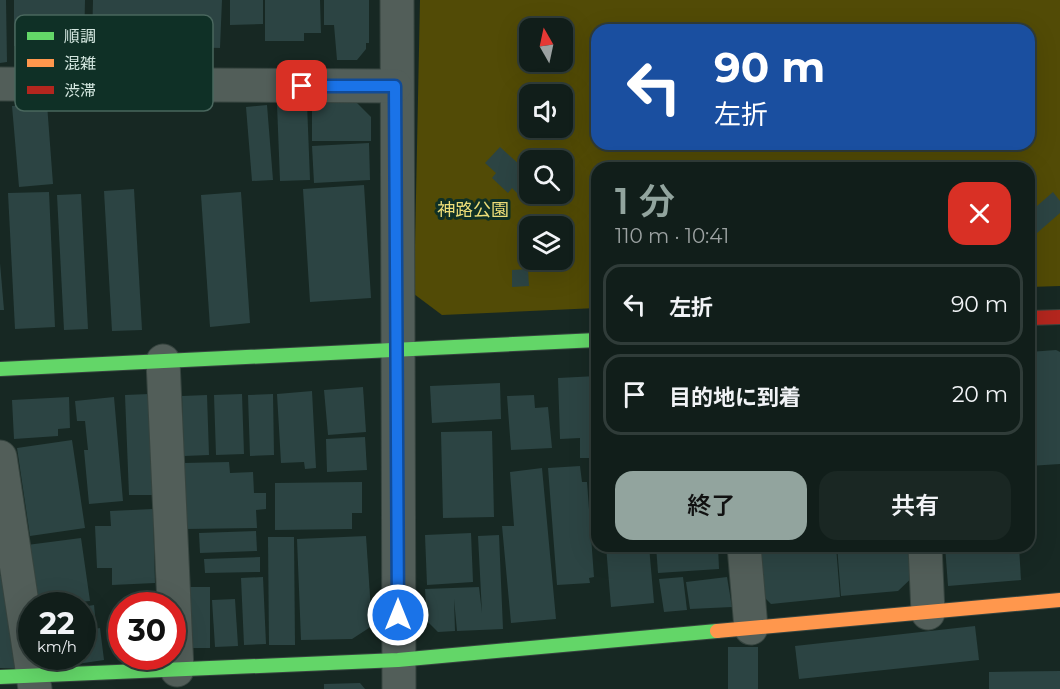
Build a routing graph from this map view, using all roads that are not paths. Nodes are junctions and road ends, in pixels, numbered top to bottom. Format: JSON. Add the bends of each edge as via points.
{"nodes":[{"id":1,"x":397,"y":0,"type":"edge"},
{"id":2,"x":0,"y":84,"type":"edge"},
{"id":3,"x":15,"y":84,"type":"edge"},
{"id":4,"x":213,"y":85,"type":"edge"},
{"id":5,"x":395,"y":86,"type":"junction"},
{"id":6,"x":1060,"y":316,"type":"edge"},
{"id":7,"x":1035,"y":318,"type":"edge"},
{"id":8,"x":591,"y":340,"type":"edge"},
{"id":9,"x":397,"y":350,"type":"junction"},
{"id":10,"x":163,"y":361,"type":"junction"},
{"id":11,"x":0,"y":369,"type":"edge"},
{"id":12,"x":0,"y":457,"type":"edge"},
{"id":13,"x":745,"y":552,"type":"edge"},
{"id":14,"x":925,"y":552,"type":"edge"},
{"id":15,"x":173,"y":592,"type":"edge"},
{"id":16,"x":1060,"y":600,"type":"edge"},
{"id":17,"x":928,"y":613,"type":"junction"},
{"id":18,"x":751,"y":628,"type":"junction"},
{"id":19,"x":177,"y":670,"type":"joint"},
{"id":20,"x":399,"y":675,"type":"edge"},
{"id":21,"x":0,"y":677,"type":"edge"},
{"id":22,"x":35,"y":682,"type":"edge"}],
"edges":[{"from":1,"to":5,"type":"street"},
{"from":2,"to":3,"type":"street"},
{"from":4,"to":5,"type":"street"},
{"from":5,"to":9,"type":"street"},
{"from":6,"to":7,"type":"street"},
{"from":8,"to":9,"type":"street"},
{"from":9,"to":10,"type":"street"},
{"from":9,"to":20,"type":"street"},
{"from":10,"to":11,"type":"street"},
{"from":10,"to":15,"type":"street"},
{"from":12,"to":22,"type":"street"},
{"from":13,"to":18,"type":"street"},
{"from":14,"to":17,"type":"street"},
{"from":16,"to":17,"type":"street"},
{"from":17,"to":18,"type":"street"},
{"from":18,"to":20,"type":"street"},
{"from":19,"to":20,"type":"street"},
{"from":19,"to":22,"type":"street"},
{"from":21,"to":22,"type":"street"}]}
